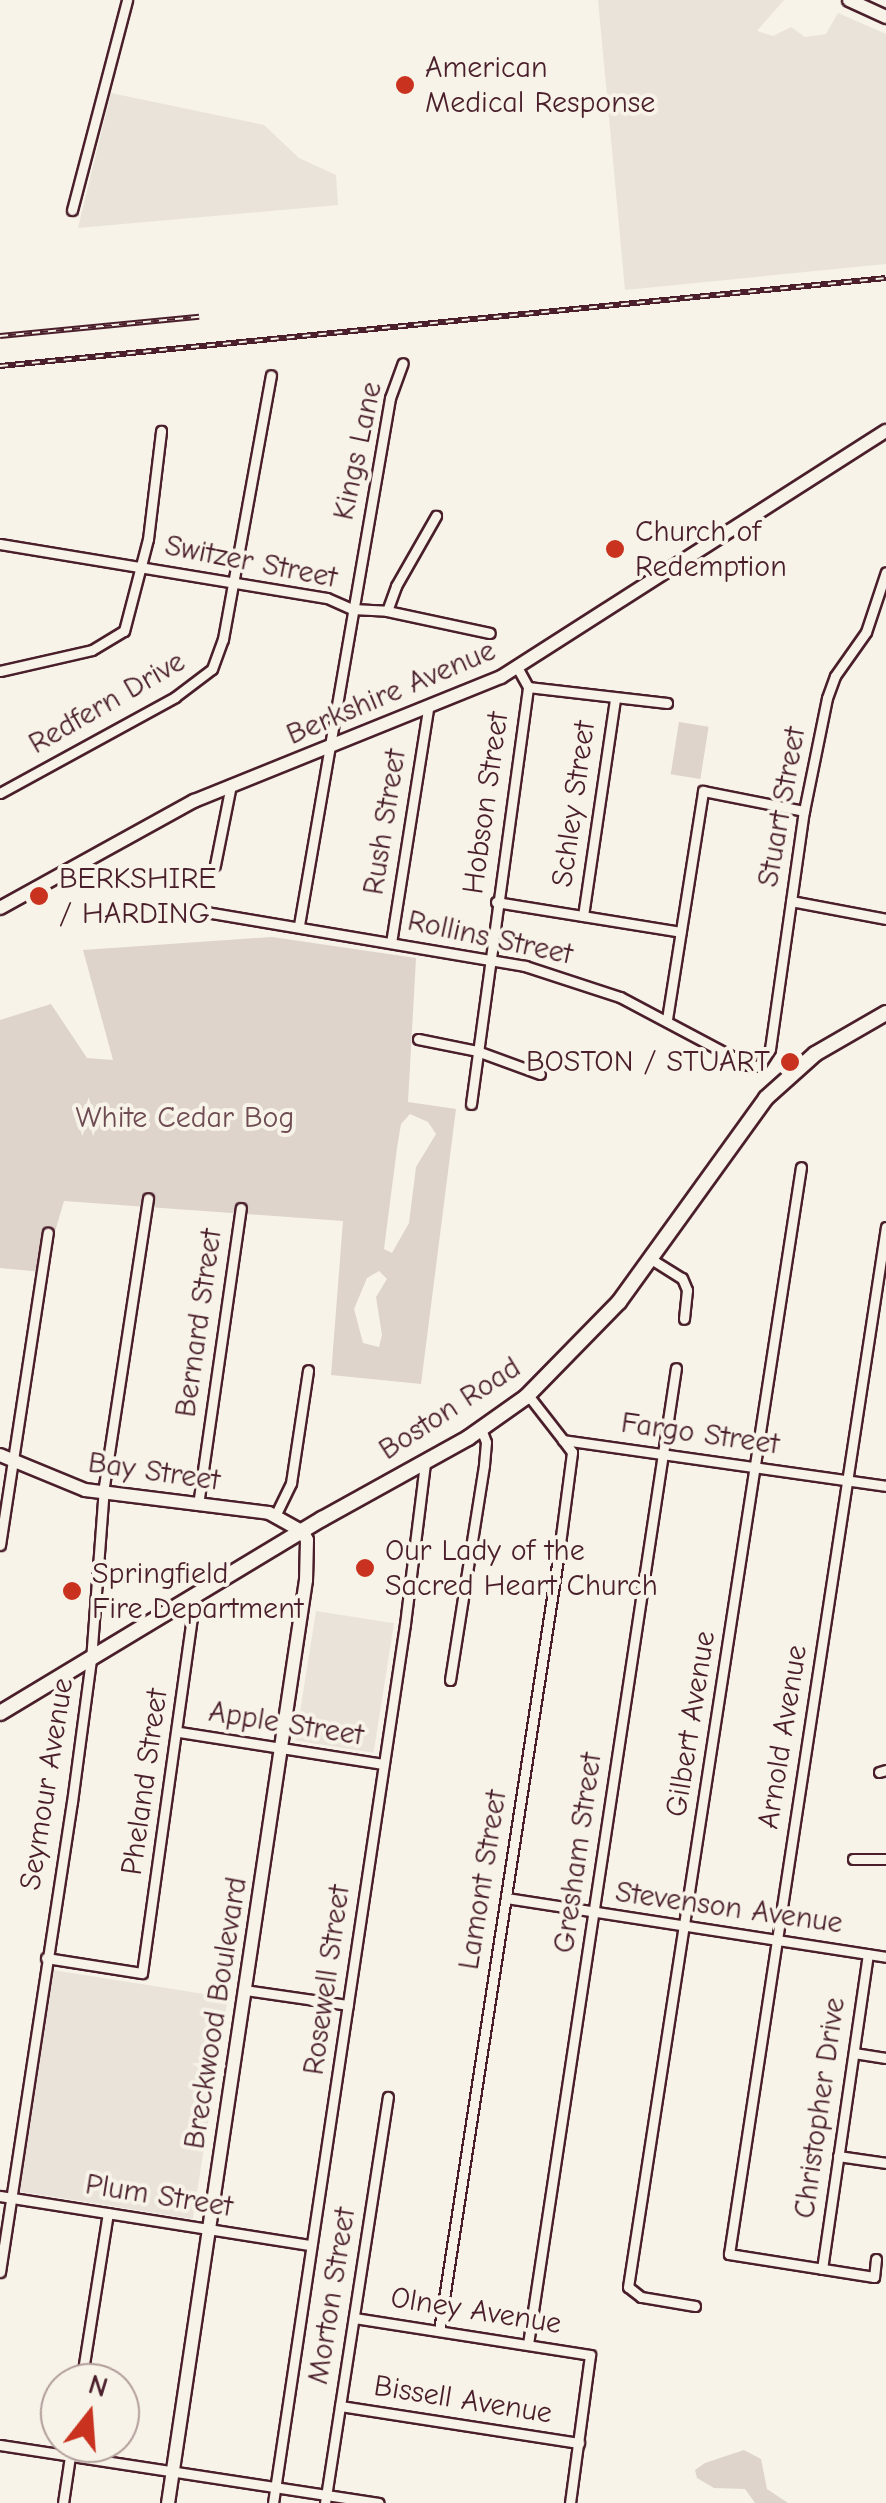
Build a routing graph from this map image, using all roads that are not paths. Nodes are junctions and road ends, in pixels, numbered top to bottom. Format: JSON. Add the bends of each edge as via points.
{"nodes":[{"id":1,"x":126,"y":0,"type":"edge"},
{"id":2,"x":849,"y":0,"type":"edge"},
{"id":3,"x":886,"y":17,"type":"edge"},
{"id":4,"x":72,"y":210,"type":"dead end"},
{"id":5,"x":403,"y":364,"type":"dead end"},
{"id":6,"x":271,"y":374,"type":"dead end"},
{"id":7,"x":886,"y":431,"type":"edge"},
{"id":8,"x":160,"y":432,"type":"dead end"},
{"id":9,"x":436,"y":516,"type":"dead end"},
{"id":10,"x":0,"y":544,"type":"edge"},
{"id":11,"x":142,"y":566,"type":"junction"},
{"id":12,"x":886,"y":572,"type":"edge"},
{"id":13,"x":234,"y":582,"type":"junction"},
{"id":14,"x":352,"y":609,"type":"junction"},
{"id":15,"x":387,"y":611,"type":"junction"},
{"id":16,"x":490,"y":633,"type":"dead end"},
{"id":17,"x":518,"y":667,"type":"junction"},
{"id":18,"x":0,"y":671,"type":"edge"},
{"id":19,"x":528,"y":687,"type":"junction"},
{"id":20,"x":615,"y":699,"type":"junction"},
{"id":21,"x":667,"y":703,"type":"dead end"},
{"id":22,"x":428,"y":708,"type":"junction"},
{"id":23,"x":327,"y":747,"type":"junction"},
{"id":24,"x":231,"y":785,"type":"junction"},
{"id":25,"x":0,"y":793,"type":"edge"},
{"id":26,"x":804,"y":811,"type":"junction"},
{"id":27,"x":214,"y":865,"type":"dead end"},
{"id":28,"x":791,"y":901,"type":"junction"},
{"id":29,"x":496,"y":902,"type":"junction"},
{"id":30,"x":0,"y":908,"type":"edge"},
{"id":31,"x":188,"y":909,"type":"dead end"},
{"id":32,"x":583,"y":916,"type":"junction"},
{"id":33,"x":886,"y":919,"type":"edge"},
{"id":34,"x":299,"y":924,"type":"junction"},
{"id":35,"x":681,"y":932,"type":"junction"},
{"id":36,"x":391,"y":944,"type":"junction"},
{"id":37,"x":490,"y":960,"type":"junction"},
{"id":38,"x":886,"y":1014,"type":"edge"},
{"id":39,"x":667,"y":1018,"type":"junction"},
{"id":40,"x":418,"y":1039,"type":"dead end"},
{"id":41,"x":477,"y":1051,"type":"junction"},
{"id":42,"x":763,"y":1063,"type":"joint"},
{"id":43,"x":540,"y":1074,"type":"dead end"},
{"id":44,"x":470,"y":1104,"type":"dead end"},
{"id":45,"x":800,"y":1168,"type":"dead end"},
{"id":46,"x":148,"y":1198,"type":"dead end"},
{"id":47,"x":241,"y":1208,"type":"dead end"},
{"id":48,"x":886,"y":1227,"type":"edge"},
{"id":49,"x":48,"y":1234,"type":"dead end"},
{"id":50,"x":651,"y":1259,"type":"junction"},
{"id":51,"x":684,"y":1319,"type":"dead end"},
{"id":52,"x":676,"y":1368,"type":"dead end"},
{"id":53,"x":308,"y":1370,"type":"dead end"},
{"id":54,"x":528,"y":1395,"type":"junction"},
{"id":55,"x":481,"y":1429,"type":"junction"},
{"id":56,"x":563,"y":1440,"type":"junction"},
{"id":57,"x":663,"y":1453,"type":"junction"},
{"id":58,"x":0,"y":1455,"type":"edge"},
{"id":59,"x":425,"y":1462,"type":"junction"},
{"id":60,"x":14,"y":1463,"type":"junction"},
{"id":61,"x":757,"y":1466,"type":"junction"},
{"id":62,"x":848,"y":1480,"type":"junction"},
{"id":63,"x":886,"y":1486,"type":"edge"},
{"id":64,"x":104,"y":1494,"type":"junction"},
{"id":65,"x":198,"y":1505,"type":"junction"},
{"id":66,"x":274,"y":1516,"type":"junction"},
{"id":67,"x":302,"y":1531,"type":"junction"},
{"id":68,"x":0,"y":1545,"type":"edge"},
{"id":69,"x":195,"y":1598,"type":"junction"},
{"id":70,"x":91,"y":1660,"type":"junction"},
{"id":71,"x":450,"y":1680,"type":"dead end"},
{"id":72,"x":0,"y":1712,"type":"edge"},
{"id":73,"x":179,"y":1732,"type":"junction"},
{"id":74,"x":281,"y":1748,"type":"junction"},
{"id":75,"x":384,"y":1764,"type":"junction"},
{"id":76,"x":853,"y":1858,"type":"dead end"},
{"id":77,"x":886,"y":1860,"type":"edge"},
{"id":78,"x":506,"y":1898,"type":"junction"},
{"id":79,"x":594,"y":1913,"type":"junction"},
{"id":80,"x":684,"y":1926,"type":"junction"},
{"id":81,"x":777,"y":1940,"type":"junction"},
{"id":82,"x":868,"y":1954,"type":"junction"},
{"id":83,"x":886,"y":1957,"type":"edge"},
{"id":84,"x":46,"y":1958,"type":"junction"},
{"id":85,"x":245,"y":1990,"type":"junction"},
{"id":86,"x":348,"y":2005,"type":"junction"},
{"id":87,"x":854,"y":2053,"type":"junction"},
{"id":88,"x":886,"y":2058,"type":"edge"},
{"id":89,"x":388,"y":2096,"type":"dead end"},
{"id":90,"x":838,"y":2156,"type":"junction"},
{"id":91,"x":886,"y":2163,"type":"edge"},
{"id":92,"x":6,"y":2196,"type":"edge"},
{"id":93,"x":108,"y":2213,"type":"junction"},
{"id":94,"x":209,"y":2229,"type":"junction"},
{"id":95,"x":311,"y":2245,"type":"junction"},
{"id":96,"x":876,"y":2259,"type":"dead end"},
{"id":97,"x":822,"y":2269,"type":"junction"},
{"id":98,"x":0,"y":2272,"type":"edge"},
{"id":99,"x":695,"y":2306,"type":"dead end"},
{"id":100,"x":354,"y":2318,"type":"junction"},
{"id":101,"x":440,"y":2331,"type":"junction"},
{"id":102,"x":528,"y":2344,"type":"junction"},
{"id":103,"x":84,"y":2363,"type":"edge"},
{"id":104,"x":340,"y":2406,"type":"junction"},
{"id":105,"x":579,"y":2443,"type":"junction"},
{"id":106,"x":0,"y":2445,"type":"edge"},
{"id":107,"x":40,"y":2451,"type":"edge"},
{"id":108,"x":69,"y":2463,"type":"edge"},
{"id":109,"x":118,"y":2463,"type":"edge"},
{"id":110,"x":172,"y":2472,"type":"junction"},
{"id":111,"x":276,"y":2485,"type":"junction"},
{"id":112,"x":326,"y":2498,"type":"edge"},
{"id":113,"x":63,"y":2503,"type":"edge"},
{"id":114,"x":168,"y":2503,"type":"edge"},
{"id":115,"x":273,"y":2503,"type":"edge"},
{"id":116,"x":379,"y":2503,"type":"edge"},
{"id":117,"x":570,"y":2503,"type":"edge"}],
"edges":[{"from":1,"to":4,"type":"street"},
{"from":2,"to":3,"type":"main road"},
{"from":5,"to":14,"type":"street","name":"Kings Lane","via":[[390,398]]},
{"from":6,"to":13,"type":"street","name":"Redfern Drive"},
{"from":7,"to":17,"type":"main road","name":"Berkshire Avenue"},
{"from":8,"to":11,"type":"street"},
{"from":9,"to":15,"type":"street"},
{"from":10,"to":11,"type":"street","name":"Switzer Street"},
{"from":11,"to":13,"type":"street","name":"Switzer Street"},
{"from":11,"to":18,"type":"street","via":[[130,619],[117,639]]},
{"from":12,"to":26,"type":"street","name":"Stuart Street","via":[[866,632],[830,685]]},
{"from":13,"to":14,"type":"street","name":"Switzer Street","via":[[327,598]]},
{"from":13,"to":25,"type":"street","name":"Redfern Drive","via":[[220,650],[203,678]]},
{"from":14,"to":15,"type":"street","name":"Switzer Street"},
{"from":14,"to":23,"type":"street","name":"Kings Lane"},
{"from":15,"to":16,"type":"street","name":"Switzer Street"},
{"from":17,"to":19,"type":"street"},
{"from":17,"to":22,"type":"main road","name":"Berkshire Avenue"},
{"from":19,"to":20,"type":"street"},
{"from":19,"to":29,"type":"street","name":"Hobson Street"},
{"from":20,"to":21,"type":"street"},
{"from":20,"to":32,"type":"street","name":"Schley Street"},
{"from":22,"to":23,"type":"main road","name":"Berkshire Avenue"},
{"from":22,"to":36,"type":"street","name":"Rush Street"},
{"from":23,"to":24,"type":"main road","name":"Berkshire Avenue"},
{"from":23,"to":34,"type":"street","name":"Kings Lane"},
{"from":24,"to":27,"type":"street"},
{"from":24,"to":30,"type":"main road","name":"Berkshire Avenue"},
{"from":26,"to":28,"type":"street","name":"Stuart Street"},
{"from":26,"to":35,"type":"street","via":[[703,791]]},
{"from":28,"to":33,"type":"street"},
{"from":28,"to":42,"type":"street","name":"Stuart Street"},
{"from":29,"to":32,"type":"street"},
{"from":29,"to":37,"type":"street","name":"Hobson Street"},
{"from":31,"to":34,"type":"street","name":"Rollins Street"},
{"from":32,"to":35,"type":"street"},
{"from":34,"to":36,"type":"street","name":"Rollins Street"},
{"from":35,"to":39,"type":"street"},
{"from":36,"to":37,"type":"street","name":"Rollins Street"},
{"from":37,"to":39,"type":"street","name":"Rollins Street","via":[[572,980]]},
{"from":37,"to":41,"type":"street","name":"Hobson Street"},
{"from":38,"to":50,"type":"main road","name":"Boston Road","via":[[822,1049],[771,1092]]},
{"from":39,"to":42,"type":"street","name":"Rollins Street","via":[[748,1065]]},
{"from":40,"to":41,"type":"street"},
{"from":41,"to":43,"type":"street"},
{"from":41,"to":44,"type":"street","name":"Hobson Street"},
{"from":45,"to":61,"type":"street","name":"Gilbert Avenue"},
{"from":46,"to":64,"type":"street","name":"Seymour Avenue"},
{"from":47,"to":65,"type":"street","name":"Bernard Street"},
{"from":48,"to":62,"type":"street","name":"Arnold Avenue"},
{"from":49,"to":60,"type":"street"},
{"from":50,"to":51,"type":"street","via":[[682,1278]]},
{"from":50,"to":54,"type":"main road","name":"Boston Road","via":[[605,1318]]},
{"from":52,"to":57,"type":"street","name":"Gresham Street"},
{"from":53,"to":66,"type":"street","via":[[291,1483]]},
{"from":54,"to":55,"type":"main road","name":"Boston Road"},
{"from":54,"to":56,"type":"street"},
{"from":55,"to":59,"type":"main road","name":"Boston Road"},
{"from":55,"to":71,"type":"street","via":[[484,1464]]},
{"from":56,"to":57,"type":"street","name":"Fargo Street"},
{"from":56,"to":78,"type":"street","name":"Lamont Street","via":[[572,1452]]},
{"from":57,"to":61,"type":"street","name":"Fargo Street"},
{"from":57,"to":79,"type":"street","name":"Gresham Street"},
{"from":58,"to":60,"type":"main road","name":"Bay Street"},
{"from":59,"to":67,"type":"main road","name":"Boston Road"},
{"from":59,"to":75,"type":"street","name":"Rosewell Street"},
{"from":60,"to":64,"type":"main road","name":"Bay Street"},
{"from":60,"to":68,"type":"street"},
{"from":61,"to":62,"type":"street","name":"Fargo Street"},
{"from":61,"to":80,"type":"street","name":"Gilbert Avenue"},
{"from":62,"to":63,"type":"street","name":"Fargo Street"},
{"from":62,"to":81,"type":"street","name":"Arnold Avenue"},
{"from":64,"to":65,"type":"main road","name":"Bay Street"},
{"from":64,"to":70,"type":"street","name":"Seymour Avenue"},
{"from":65,"to":66,"type":"main road","name":"Bay Street"},
{"from":66,"to":67,"type":"main road","name":"Bay Street"},
{"from":67,"to":69,"type":"main road","name":"Boston Road"},
{"from":67,"to":74,"type":"main road","name":"Breckwood Boulevard","via":[[307,1574]]},
{"from":69,"to":70,"type":"main road","name":"Boston Road"},
{"from":69,"to":73,"type":"street","name":"Pheland Street"},
{"from":70,"to":72,"type":"main road","name":"Boston Road"},
{"from":70,"to":84,"type":"street","name":"Seymour Avenue"},
{"from":73,"to":74,"type":"street","name":"Apple Street"},
{"from":73,"to":84,"type":"street","name":"Pheland Street","via":[[142,1973]]},
{"from":74,"to":75,"type":"street","name":"Apple Street"},
{"from":74,"to":85,"type":"main road","name":"Breckwood Boulevard"},
{"from":75,"to":86,"type":"street","name":"Rosewell Street"},
{"from":76,"to":77,"type":"street"},
{"from":78,"to":79,"type":"street","name":"Stevenson Avenue"},
{"from":78,"to":101,"type":"street","name":"Lamont Street"},
{"from":79,"to":80,"type":"street","name":"Stevenson Avenue"},
{"from":79,"to":102,"type":"street","name":"Gresham Street"},
{"from":80,"to":81,"type":"street","name":"Stevenson Avenue"},
{"from":80,"to":99,"type":"street","name":"Gilbert Avenue","via":[[628,2287],[641,2298]]},
{"from":81,"to":82,"type":"street","name":"Stevenson Avenue"},
{"from":81,"to":97,"type":"street","name":"Arnold Avenue","via":[[730,2254]]},
{"from":82,"to":83,"type":"street","name":"Stevenson Avenue"},
{"from":82,"to":87,"type":"street","name":"Christopher Drive"},
{"from":84,"to":92,"type":"street","name":"Seymour Avenue"},
{"from":85,"to":86,"type":"street"},
{"from":85,"to":94,"type":"main road","name":"Breckwood Boulevard"},
{"from":86,"to":95,"type":"street","name":"Rosewell Street"},
{"from":87,"to":88,"type":"street"},
{"from":87,"to":90,"type":"street","name":"Christopher Drive"},
{"from":89,"to":100,"type":"street","name":"Morton Street"},
{"from":90,"to":91,"type":"street"},
{"from":90,"to":97,"type":"street","name":"Christopher Drive"},
{"from":92,"to":93,"type":"street","name":"Plum Street"},
{"from":92,"to":98,"type":"street","name":"Seymour Avenue"},
{"from":93,"to":94,"type":"street","name":"Plum Street"},
{"from":93,"to":103,"type":"street"},
{"from":94,"to":95,"type":"street","name":"Plum Street"},
{"from":94,"to":110,"type":"main road","name":"Breckwood Boulevard"},
{"from":95,"to":111,"type":"street","name":"Rosewell Street"},
{"from":96,"to":97,"type":"street","via":[[874,2277]]},
{"from":100,"to":101,"type":"street","name":"Olney Avenue"},
{"from":100,"to":104,"type":"street","name":"Morton Street"},
{"from":101,"to":102,"type":"street","name":"Olney Avenue"},
{"from":102,"to":105,"type":"street","name":"Olney Avenue","via":[[590,2355]]},
{"from":104,"to":105,"type":"street","name":"Bissell Avenue"},
{"from":104,"to":112,"type":"street","name":"Morton Street"},
{"from":105,"to":117,"type":"street"},
{"from":106,"to":107,"type":"street"},
{"from":108,"to":113,"type":"street"},
{"from":109,"to":110,"type":"street"},
{"from":110,"to":111,"type":"street"},
{"from":110,"to":114,"type":"main road","name":"Breckwood Boulevard"},
{"from":111,"to":112,"type":"street"},
{"from":111,"to":115,"type":"street","name":"Rosewell Street"},
{"from":112,"to":116,"type":"street"}]}
